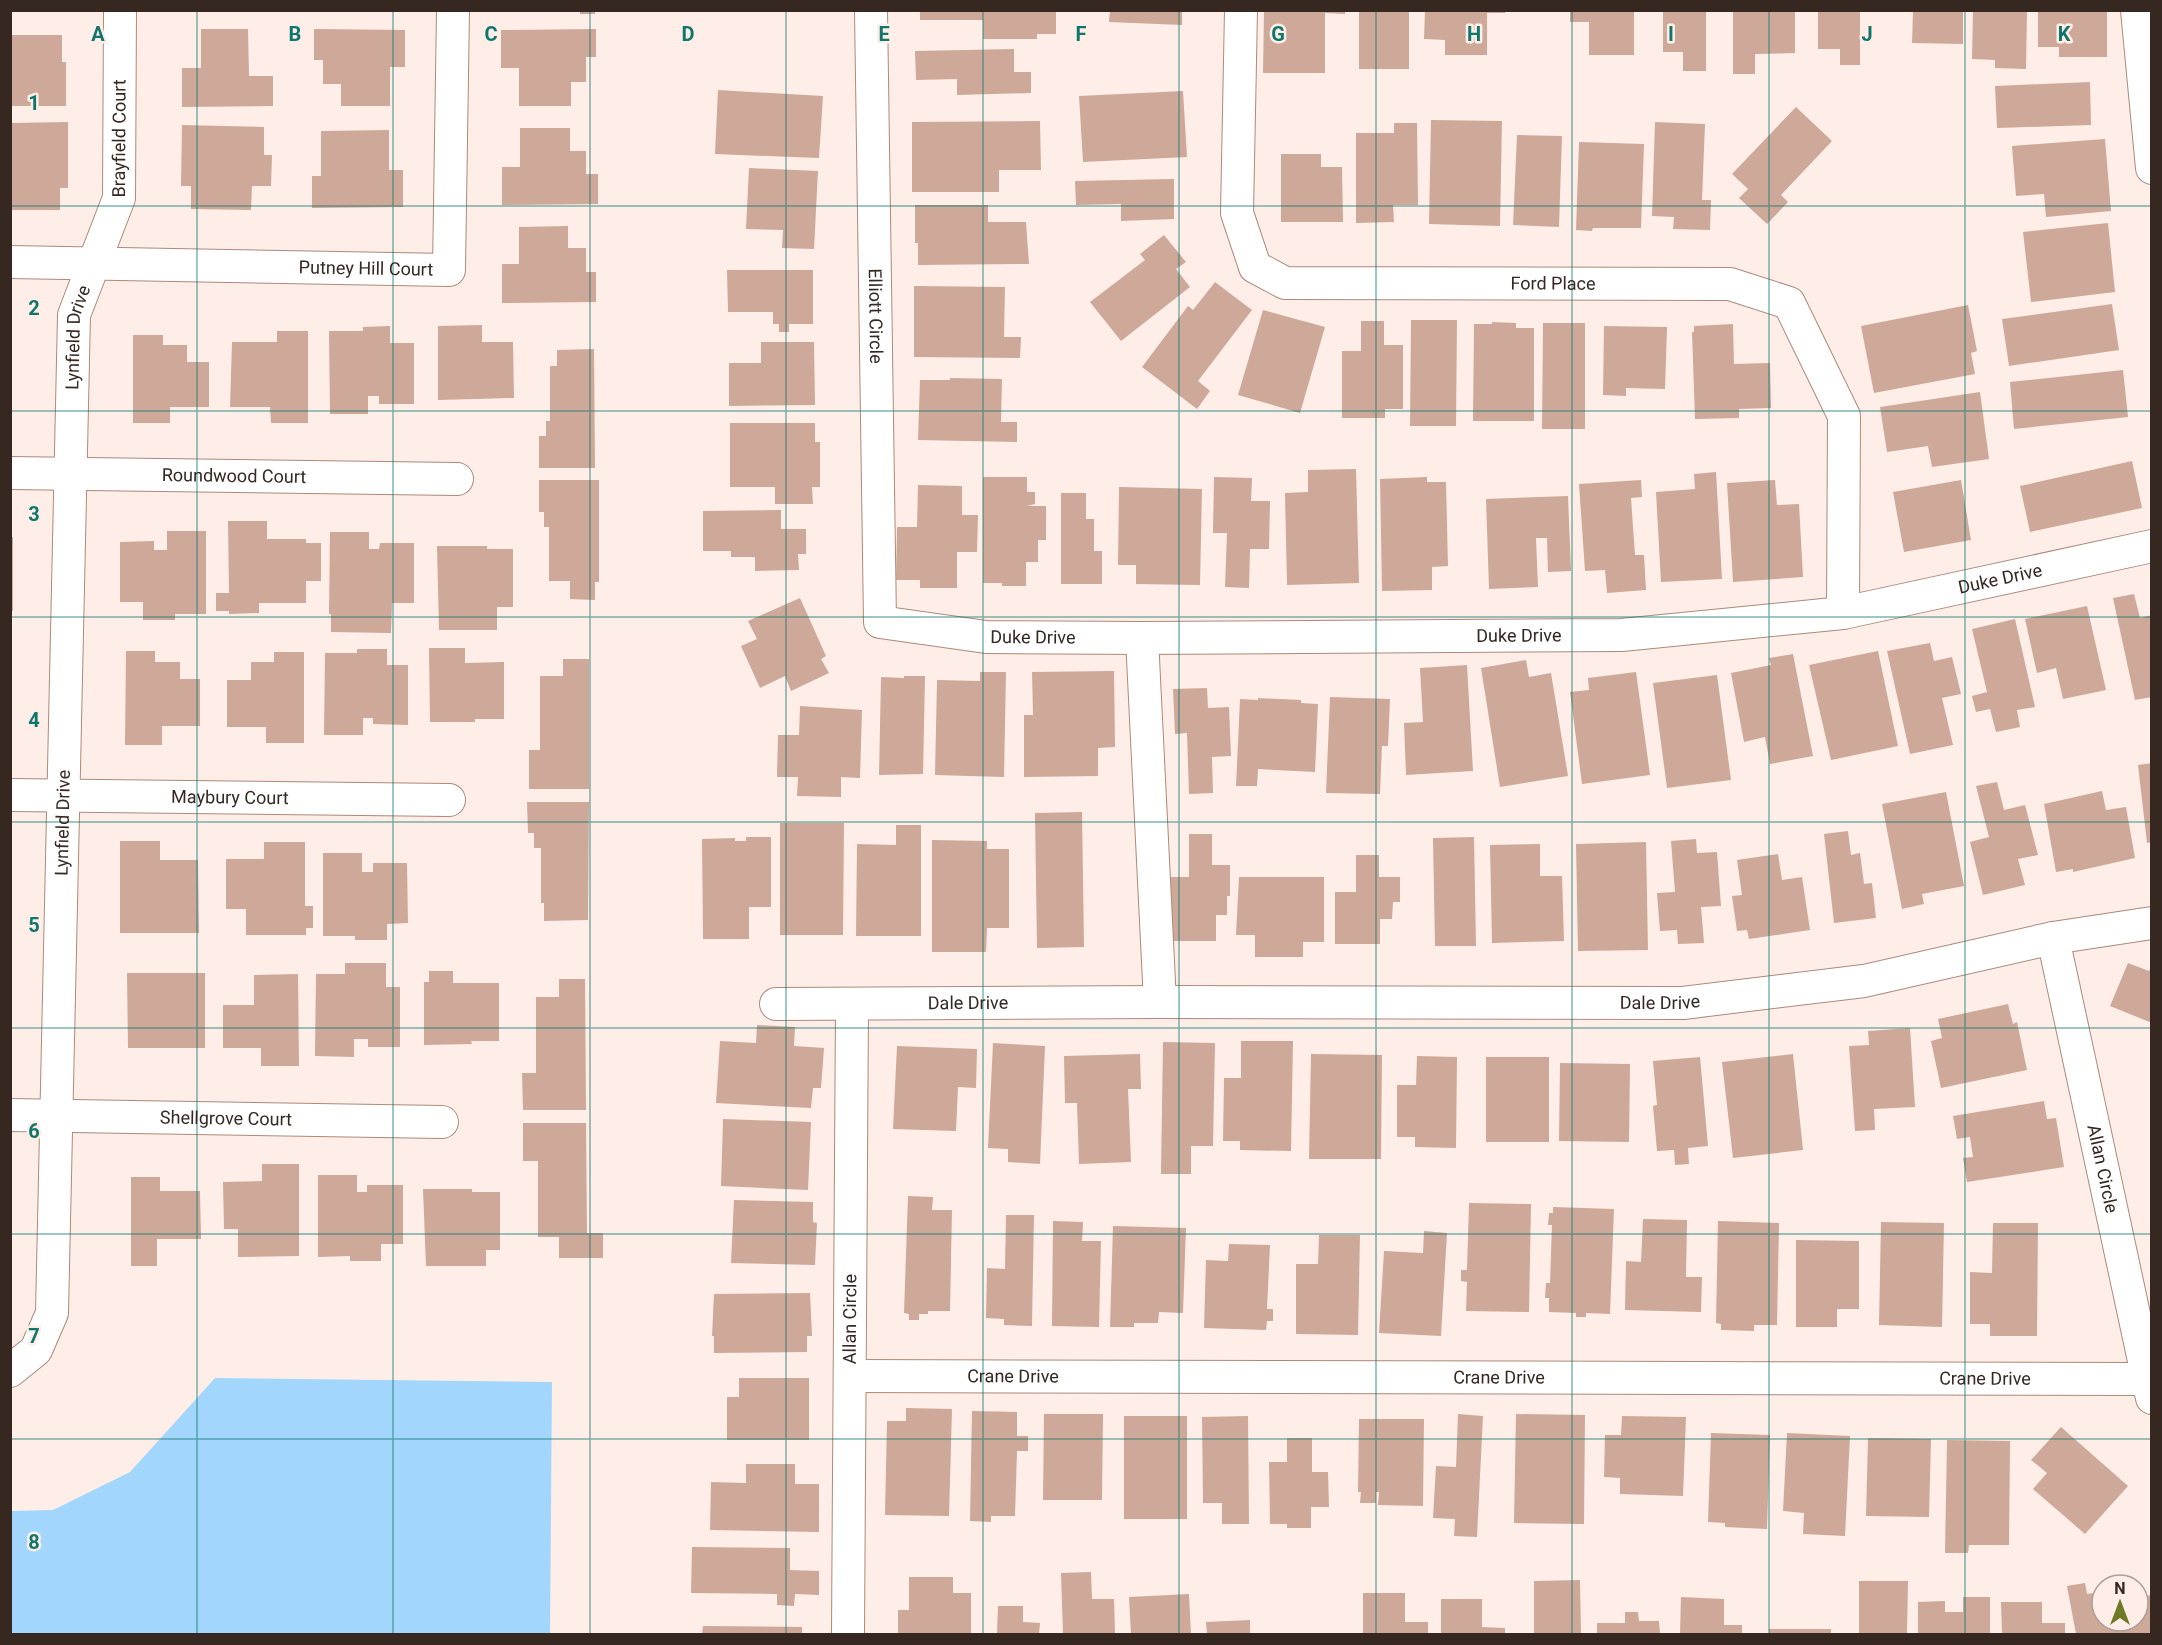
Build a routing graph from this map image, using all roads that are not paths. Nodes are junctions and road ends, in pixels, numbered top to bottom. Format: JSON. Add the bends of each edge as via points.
{"nodes":[{"id":1,"x":120,"y":10,"type":"edge"},
{"id":2,"x":453,"y":10,"type":"edge"},
{"id":3,"x":871,"y":10,"type":"edge"},
{"id":4,"x":1241,"y":10,"type":"edge"},
{"id":5,"x":2138,"y":10,"type":"edge"},
{"id":6,"x":2151,"y":168,"type":"edge"},
{"id":7,"x":10,"y":262,"type":"edge"},
{"id":8,"x":93,"y":262,"type":"junction"},
{"id":9,"x":10,"y":473,"type":"edge"},
{"id":10,"x":71,"y":474,"type":"junction"},
{"id":11,"x":457,"y":479,"type":"dead end"},
{"id":12,"x":2151,"y":546,"type":"edge"},
{"id":13,"x":1843,"y":613,"type":"junction"},
{"id":14,"x":880,"y":622,"type":"joint"},
{"id":15,"x":1142,"y":638,"type":"junction"},
{"id":16,"x":10,"y":795,"type":"edge"},
{"id":17,"x":64,"y":796,"type":"junction"},
{"id":18,"x":449,"y":800,"type":"dead end"},
{"id":19,"x":2151,"y":923,"type":"edge"},
{"id":20,"x":2053,"y":938,"type":"junction"},
{"id":21,"x":1160,"y":1002,"type":"junction"},
{"id":22,"x":776,"y":1004,"type":"dead end"},
{"id":23,"x":852,"y":1005,"type":"junction"},
{"id":24,"x":10,"y":1115,"type":"edge"},
{"id":25,"x":57,"y":1115,"type":"junction"},
{"id":26,"x":442,"y":1122,"type":"dead end"},
{"id":27,"x":10,"y":1371,"type":"edge"},
{"id":28,"x":851,"y":1376,"type":"junction"},
{"id":29,"x":2150,"y":1389,"type":"edge"},
{"id":30,"x":848,"y":1635,"type":"edge"}],
"edges":[{"from":1,"to":8,"type":"street","name":"Brayfield Court","via":[[119,198]]},
{"from":2,"to":8,"type":"street","name":"Putney Hill Court","via":[[449,270]]},
{"from":3,"to":14,"type":"street","name":"Elliott Circle"},
{"from":4,"to":13,"type":"street","name":"Ford Place","via":[[1238,213],[1255,267],[1286,283],[1730,284],[1789,303],[1844,416]]},
{"from":5,"to":6,"type":"street"},
{"from":7,"to":8,"type":"street"},
{"from":8,"to":10,"type":"street","name":"Lynfield Drive","via":[[74,315]]},
{"from":9,"to":10,"type":"street","name":"Roundwood Court"},
{"from":10,"to":11,"type":"street","name":"Roundwood Court"},
{"from":10,"to":17,"type":"street","name":"Lynfield Drive"},
{"from":12,"to":13,"type":"street","name":"Duke Drive"},
{"from":13,"to":15,"type":"street","name":"Duke Drive","via":[[1622,635]]},
{"from":14,"to":15,"type":"street","name":"Duke Drive","via":[[986,637]]},
{"from":15,"to":21,"type":"street"},
{"from":16,"to":17,"type":"street","name":"Maybury Court"},
{"from":17,"to":18,"type":"street","name":"Maybury Court"},
{"from":17,"to":25,"type":"street","name":"Lynfield Drive"},
{"from":19,"to":20,"type":"street","name":"Dale Drive"},
{"from":20,"to":21,"type":"street","name":"Dale Drive","via":[[1864,981],[1683,1003]]},
{"from":20,"to":29,"type":"street","name":"Allan Circle"},
{"from":21,"to":23,"type":"street","name":"Dale Drive"},
{"from":22,"to":23,"type":"street","name":"Dale Drive"},
{"from":23,"to":28,"type":"street","name":"Allan Circle"},
{"from":24,"to":25,"type":"street","name":"Shellgrove Court"},
{"from":25,"to":26,"type":"street","name":"Shellgrove Court"},
{"from":25,"to":27,"type":"street","name":"Lynfield Drive","via":[[52,1313],[36,1350]]},
{"from":28,"to":29,"type":"street","name":"Crane Drive"},
{"from":28,"to":30,"type":"street","name":"Allan Circle"}]}
